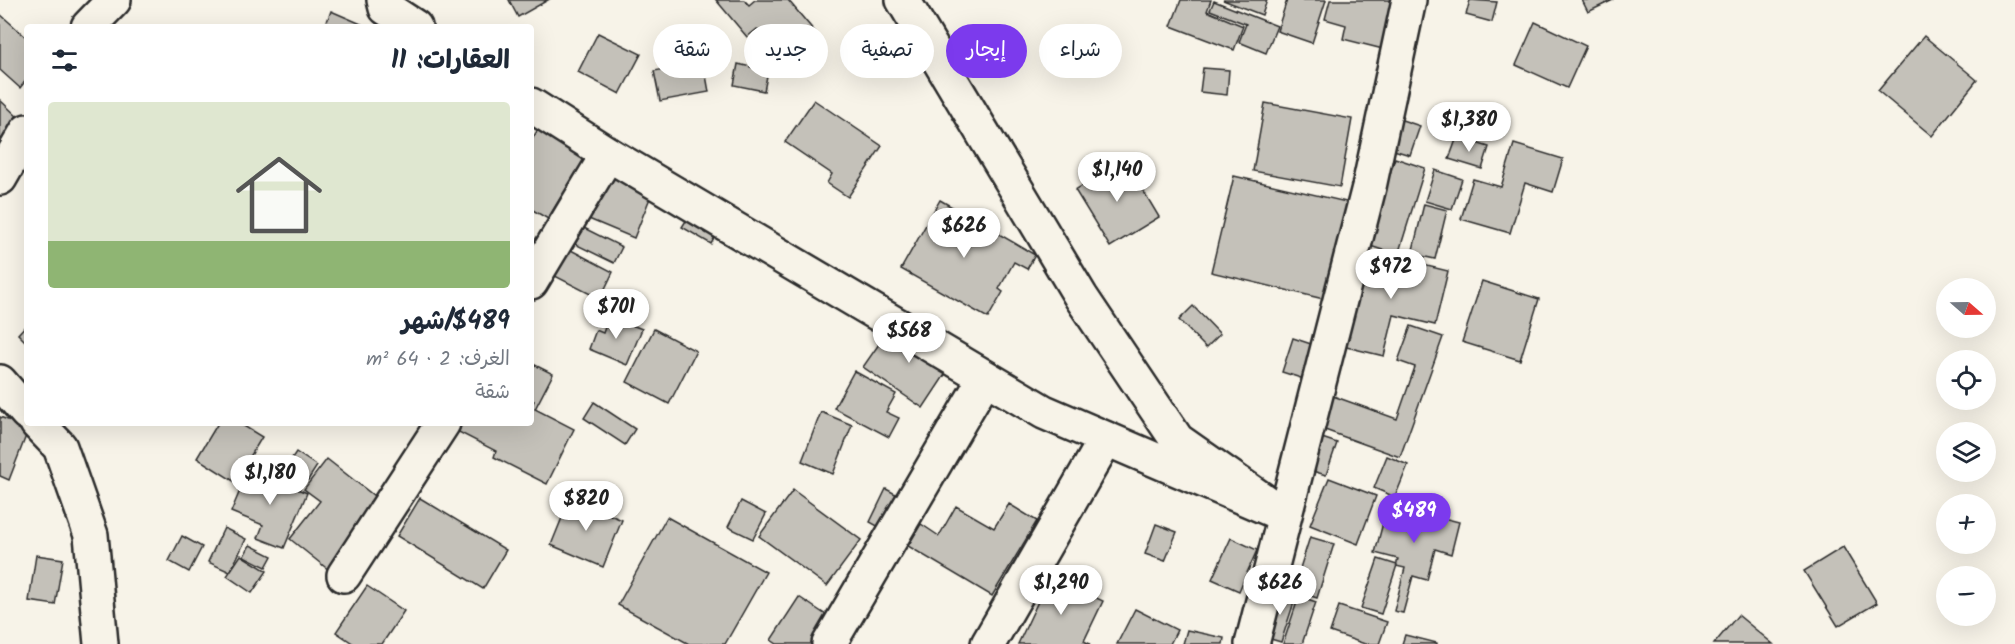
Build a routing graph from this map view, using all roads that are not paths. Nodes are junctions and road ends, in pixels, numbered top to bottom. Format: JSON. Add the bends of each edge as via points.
{"nodes":[{"id":1,"x":114,"y":0,"type":"edge"},
{"id":2,"x":384,"y":0,"type":"edge"},
{"id":3,"x":903,"y":0,"type":"edge"},
{"id":4,"x":1409,"y":0,"type":"edge"},
{"id":5,"x":91,"y":24,"type":"edge"},
{"id":6,"x":410,"y":24,"type":"edge"},
{"id":7,"x":534,"y":107,"type":"edge"},
{"id":8,"x":24,"y":136,"type":"edge"},
{"id":9,"x":608,"y":154,"type":"junction"},
{"id":10,"x":0,"y":178,"type":"edge"},
{"id":11,"x":534,"y":277,"type":"edge"},
{"id":12,"x":985,"y":378,"type":"junction"},
{"id":13,"x":0,"y":382,"type":"edge"},
{"id":14,"x":24,"y":410,"type":"edge"},
{"id":15,"x":39,"y":426,"type":"edge"},
{"id":16,"x":441,"y":426,"type":"edge"},
{"id":17,"x":1106,"y":439,"type":"junction"},
{"id":18,"x":1284,"y":515,"type":"junction"},
{"id":19,"x":344,"y":575,"type":"dead end"},
{"id":20,"x":101,"y":644,"type":"edge"},
{"id":21,"x":829,"y":644,"type":"edge"},
{"id":22,"x":988,"y":644,"type":"edge"},
{"id":23,"x":1252,"y":644,"type":"edge"}],
"edges":[{"from":1,"to":5,"type":"street"},
{"from":2,"to":6,"type":"street","via":[[386,8]]},
{"from":3,"to":18,"type":"street","via":[[1081,297],[1177,440]]},
{"from":4,"to":18,"type":"street","via":[[1369,187]]},
{"from":7,"to":9,"type":"street"},
{"from":8,"to":10,"type":"street"},
{"from":9,"to":11,"type":"street"},
{"from":9,"to":12,"type":"street"},
{"from":12,"to":17,"type":"street","via":[[1044,412]]},
{"from":12,"to":21,"type":"street"},
{"from":13,"to":14,"type":"street"},
{"from":15,"to":20,"type":"street","via":[[60,447],[91,535]]},
{"from":16,"to":19,"type":"street"},
{"from":17,"to":18,"type":"street"},
{"from":17,"to":22,"type":"street"},
{"from":18,"to":23,"type":"street"}]}
